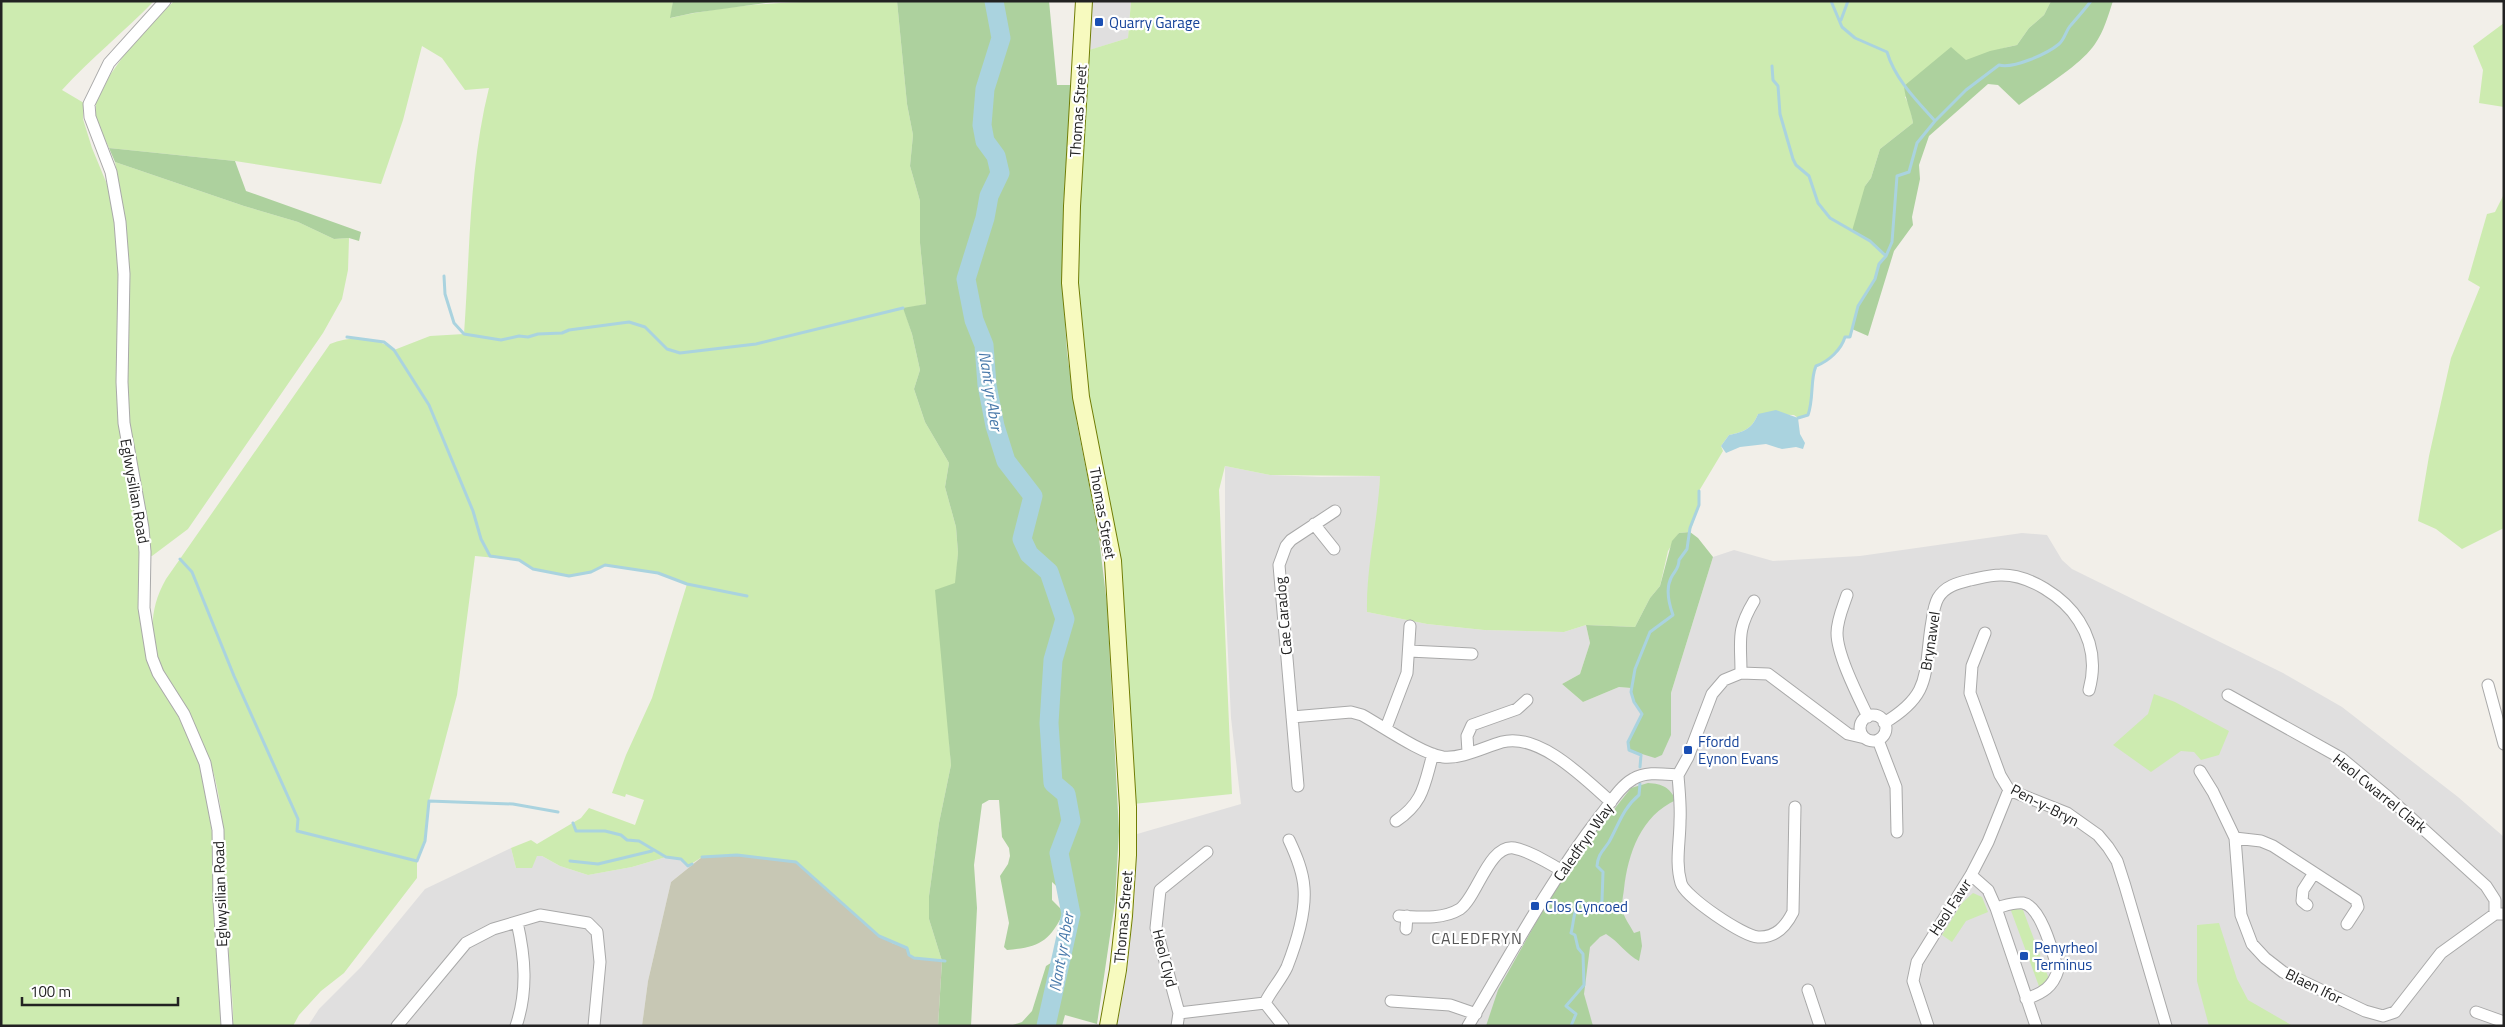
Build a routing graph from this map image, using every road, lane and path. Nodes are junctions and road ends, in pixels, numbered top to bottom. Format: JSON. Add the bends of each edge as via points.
{"nodes":[{"id":1,"x":165,"y":1,"type":"edge"},
{"id":2,"x":1084,"y":1,"type":"edge"},
{"id":3,"x":1335,"y":511,"type":"dead end"},
{"id":4,"x":1314,"y":524,"type":"junction"},
{"id":5,"x":1334,"y":548,"type":"dead end"},
{"id":6,"x":1847,"y":595,"type":"dead end"},
{"id":7,"x":1754,"y":601,"type":"dead end"},
{"id":8,"x":1410,"y":626,"type":"dead end"},
{"id":9,"x":1984,"y":633,"type":"dead end"},
{"id":10,"x":1409,"y":651,"type":"junction"},
{"id":11,"x":1472,"y":654,"type":"dead end"},
{"id":12,"x":1741,"y":673,"type":"junction"},
{"id":13,"x":2488,"y":685,"type":"dead end"},
{"id":14,"x":2089,"y":690,"type":"dead end"},
{"id":15,"x":2228,"y":695,"type":"dead end"},
{"id":16,"x":1527,"y":700,"type":"dead end"},
{"id":17,"x":1292,"y":717,"type":"junction"},
{"id":18,"x":1864,"y":720,"type":"junction"},
{"id":19,"x":1884,"y":723,"type":"junction"},
{"id":20,"x":1839,"y":727,"type":"junction"},
{"id":21,"x":1386,"y":728,"type":"junction"},
{"id":22,"x":1865,"y":738,"type":"junction"},
{"id":23,"x":1878,"y":740,"type":"junction"},
{"id":24,"x":2504,"y":744,"type":"edge"},
{"id":25,"x":1468,"y":752,"type":"junction"},
{"id":26,"x":1433,"y":754,"type":"junction"},
{"id":27,"x":2200,"y":771,"type":"dead end"},
{"id":28,"x":1678,"y":775,"type":"junction"},
{"id":29,"x":1298,"y":786,"type":"dead end"},
{"id":30,"x":2009,"y":790,"type":"junction"},
{"id":31,"x":1611,"y":802,"type":"junction"},
{"id":32,"x":1795,"y":808,"type":"dead end"},
{"id":33,"x":1396,"y":822,"type":"dead end"},
{"id":34,"x":1897,"y":832,"type":"dead end"},
{"id":35,"x":2235,"y":838,"type":"junction"},
{"id":36,"x":1289,"y":840,"type":"dead end"},
{"id":37,"x":1207,"y":852,"type":"dead end"},
{"id":38,"x":1563,"y":871,"type":"junction"},
{"id":39,"x":2314,"y":873,"type":"junction"},
{"id":40,"x":1971,"y":875,"type":"junction"},
{"id":41,"x":2306,"y":905,"type":"dead end"},
{"id":42,"x":1996,"y":908,"type":"junction"},
{"id":43,"x":2499,"y":914,"type":"edge"},
{"id":44,"x":517,"y":922,"type":"junction"},
{"id":45,"x":2347,"y":924,"type":"dead end"},
{"id":46,"x":1406,"y":929,"type":"dead end"},
{"id":47,"x":1808,"y":990,"type":"dead end"},
{"id":48,"x":2026,"y":999,"type":"junction"},
{"id":49,"x":1391,"y":1001,"type":"dead end"},
{"id":50,"x":1265,"y":1003,"type":"junction"},
{"id":51,"x":2476,"y":1012,"type":"dead end"},
{"id":52,"x":1179,"y":1013,"type":"junction"},
{"id":53,"x":1476,"y":1014,"type":"junction"},
{"id":54,"x":2503,"y":1020,"type":"edge"},
{"id":55,"x":227,"y":1026,"type":"edge"},
{"id":56,"x":397,"y":1026,"type":"edge"},
{"id":57,"x":516,"y":1026,"type":"edge"},
{"id":58,"x":594,"y":1026,"type":"edge"},
{"id":59,"x":1108,"y":1026,"type":"edge"},
{"id":60,"x":1177,"y":1026,"type":"edge"},
{"id":61,"x":1283,"y":1026,"type":"edge"},
{"id":62,"x":1468,"y":1026,"type":"edge"},
{"id":63,"x":1820,"y":1026,"type":"edge"},
{"id":64,"x":1928,"y":1026,"type":"edge"},
{"id":65,"x":2036,"y":1026,"type":"edge"},
{"id":66,"x":2166,"y":1026,"type":"edge"}],
"edges":[{"from":1,"to":55,"type":"street","name":"Eglwysilian Road","via":[[108,63],[90,104],[90,117],[111,172],[120,222],[124,274],[124,423],[143,528],[144,608],[152,658],[184,714],[205,763],[218,830]]},
{"from":2,"to":59,"type":"main road","name":"Thomas Street","via":[[1070,283],[1081,397],[1112,561],[1128,807],[1124,916]]},
{"from":3,"to":4,"type":"street","name":"Cae Caradog"},
{"from":4,"to":5,"type":"street"},
{"from":4,"to":17,"type":"street","name":"Cae Caradog","via":[[1291,540],[1279,565]]},
{"from":6,"to":18,"type":"street","via":[[1839,620],[1838,638]]},
{"from":7,"to":12,"type":"street","via":[[1743,618],[1740,630]]},
{"from":8,"to":10,"type":"street"},
{"from":9,"to":30,"type":"street","name":"Pen-y-Bryn","via":[[1972,666],[1970,693],[2000,775]]},
{"from":10,"to":11,"type":"street"},
{"from":10,"to":21,"type":"street","via":[[1405,682]]},
{"from":12,"to":20,"type":"street","via":[[1768,674]]},
{"from":12,"to":28,"type":"street","via":[[1724,680],[1712,694],[1692,749]]},
{"from":13,"to":24,"type":"street"},
{"from":14,"to":19,"type":"street","name":"Brynawel","via":[[2094,668],[2090,646],[2073,613],[2056,597],[2023,578],[1994,575],[1953,585],[1942,593],[1934,610],[1922,690],[1904,711]]},
{"from":15,"to":43,"type":"street","name":"Heol Cwarrel Clark","via":[[2340,758],[2486,886]]},
{"from":16,"to":25,"type":"street","via":[[1517,709],[1472,725],[1467,736]]},
{"from":17,"to":21,"type":"street","via":[[1351,712]]},
{"from":17,"to":29,"type":"street","name":"Cae Caradog"},
{"from":18,"to":19,"type":"street","via":[[1878,716]]},
{"from":18,"to":20,"type":"street"},
{"from":18,"to":22,"type":"street","via":[[1861,732]]},
{"from":19,"to":23,"type":"street","via":[[1884,734]]},
{"from":20,"to":22,"type":"street"},
{"from":21,"to":26,"type":"street"},
{"from":22,"to":23,"type":"street"},
{"from":23,"to":34,"type":"street","via":[[1896,787]]},
{"from":25,"to":26,"type":"street","via":[[1453,756]]},
{"from":25,"to":31,"type":"street","via":[[1505,741],[1530,742],[1583,777]]},
{"from":26,"to":33,"type":"street","via":[[1420,798],[1411,811]]},
{"from":27,"to":35,"type":"street","name":"Blaen Ifor"},
{"from":28,"to":31,"type":"street","name":"Caledfryn Way","via":[[1638,776],[1628,782]]},
{"from":28,"to":32,"type":"street","via":[[1680,820],[1677,861],[1681,885],[1698,903],[1748,934],[1759,937],[1776,933],[1786,926],[1793,912]]},
{"from":30,"to":40,"type":"street","name":"Heol Fawr"},
{"from":30,"to":66,"type":"street","name":"Pen-y-Bryn","via":[[2067,813],[2098,835],[2108,847],[2125,886]]},
{"from":31,"to":38,"type":"street","name":"Caledfryn Way"},
{"from":35,"to":39,"type":"street","via":[[2261,841]]},
{"from":35,"to":43,"type":"street","name":"Blaen Ifor","via":[[2241,915],[2252,944],[2283,972],[2365,1011],[2383,1016],[2395,1012],[2441,953]]},
{"from":36,"to":50,"type":"street","via":[[1300,865],[1304,888],[1299,927],[1286,968]]},
{"from":37,"to":52,"type":"street","name":"Heol Clyd","via":[[1160,890],[1156,928]]},
{"from":38,"to":46,"type":"street","via":[[1513,848],[1502,850],[1461,908],[1444,916],[1403,916]]},
{"from":38,"to":53,"type":"street","name":"Caledfryn Way","via":[[1501,968]]},
{"from":39,"to":41,"type":"street","via":[[2303,890],[2302,901]]},
{"from":39,"to":45,"type":"street","via":[[2356,900],[2358,906]]},
{"from":40,"to":42,"type":"street","via":[[1988,890]]},
{"from":40,"to":64,"type":"street","name":"Heol Fawr","via":[[1916,962],[1913,981]]},
{"from":42,"to":48,"type":"street"},
{"from":42,"to":48,"type":"street","via":[[2023,903],[2033,907],[2058,970],[2052,985]]},
{"from":44,"to":56,"type":"street","via":[[493,929],[466,943]]},
{"from":44,"to":57,"type":"street","via":[[525,978]]},
{"from":44,"to":58,"type":"street","via":[[540,915],[563,917],[588,922],[598,932],[600,962]]},
{"from":47,"to":63,"type":"street"},
{"from":48,"to":65,"type":"street"},
{"from":49,"to":53,"type":"street","via":[[1450,1006]]},
{"from":50,"to":52,"type":"street"},
{"from":50,"to":61,"type":"street"},
{"from":51,"to":54,"type":"street"},
{"from":52,"to":60,"type":"street","name":"Heol Clyd"},
{"from":53,"to":62,"type":"street","name":"Caledfryn Way"}]}
